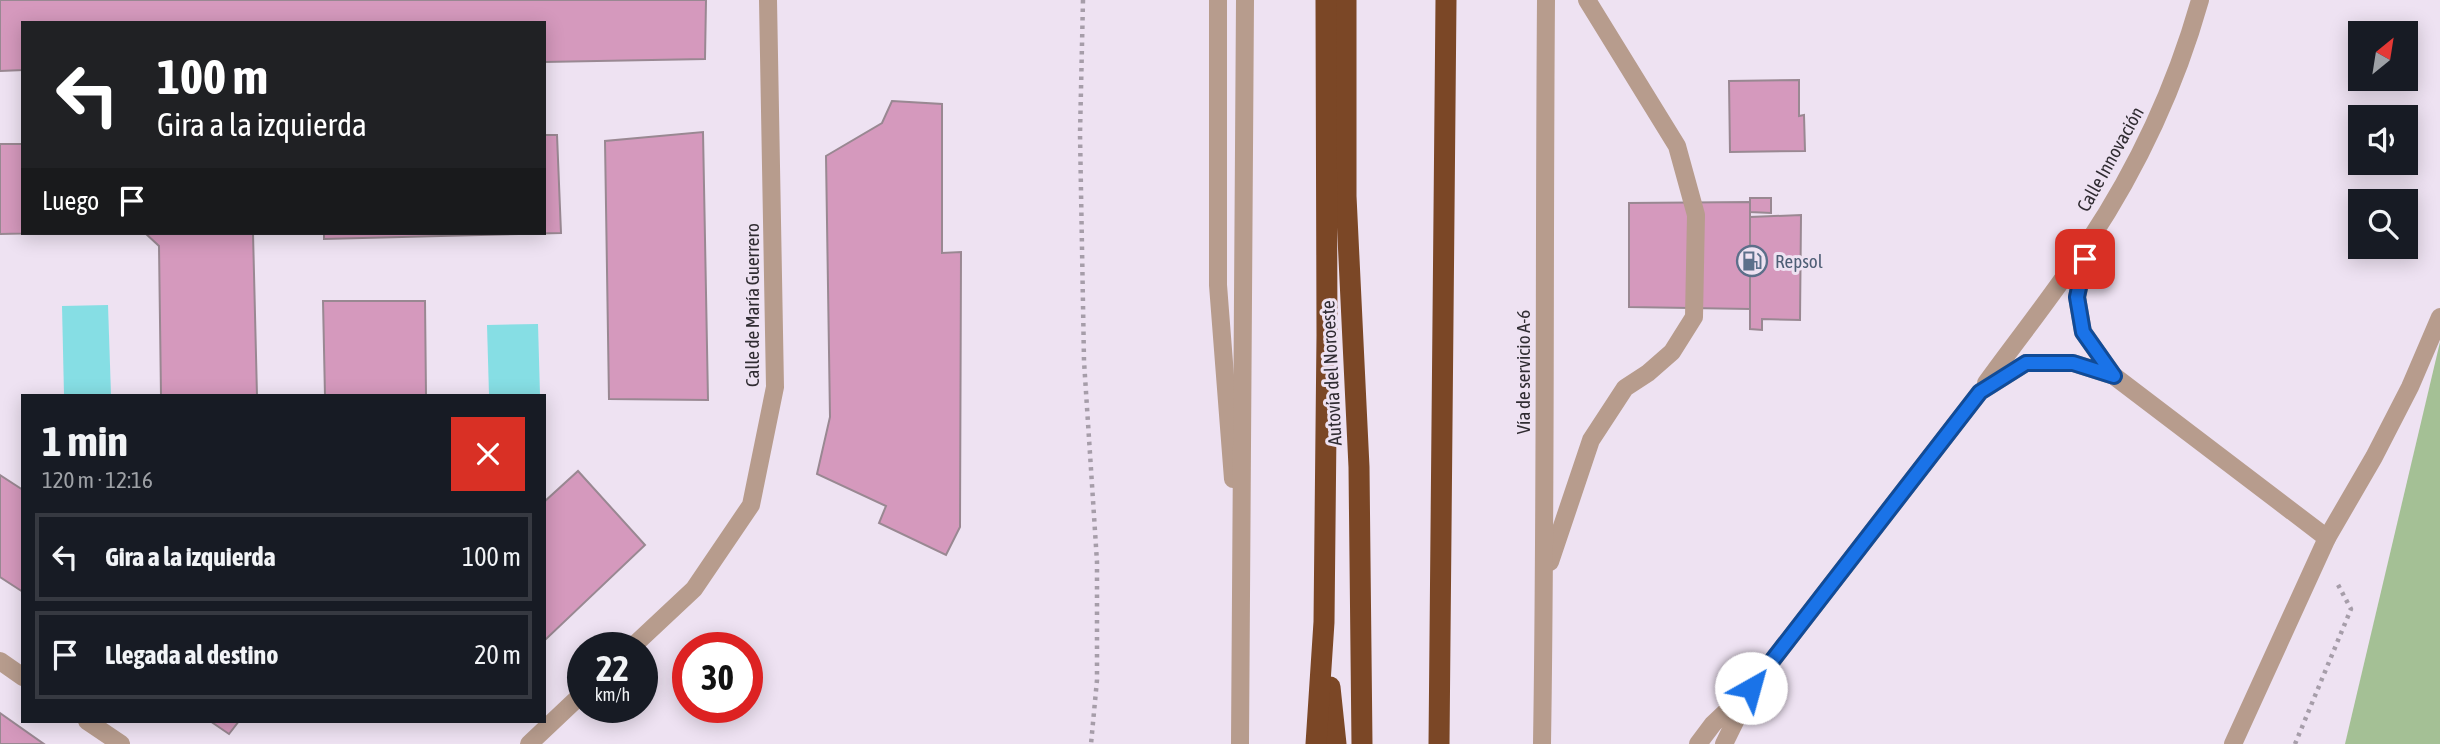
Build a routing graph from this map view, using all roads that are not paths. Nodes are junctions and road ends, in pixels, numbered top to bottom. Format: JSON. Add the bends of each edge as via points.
{"nodes":[{"id":1,"x":768,"y":0,"type":"edge"},
{"id":2,"x":1218,"y":0,"type":"edge"},
{"id":3,"x":1245,"y":0,"type":"edge"},
{"id":4,"x":1326,"y":0,"type":"edge"},
{"id":5,"x":1346,"y":0,"type":"edge"},
{"id":6,"x":1446,"y":0,"type":"edge"},
{"id":7,"x":1546,"y":0,"type":"edge"},
{"id":8,"x":1587,"y":0,"type":"edge"},
{"id":9,"x":2200,"y":0,"type":"edge"},
{"id":10,"x":2090,"y":240,"type":"junction"},
{"id":11,"x":2440,"y":317,"type":"edge"},
{"id":12,"x":2114,"y":376,"type":"junction"},
{"id":13,"x":1980,"y":392,"type":"junction"},
{"id":14,"x":2327,"y":538,"type":"junction"},
{"id":15,"x":1545,"y":575,"type":"junction"},
{"id":16,"x":1242,"y":608,"type":"junction"},
{"id":17,"x":1324,"y":622,"type":"junction"},
{"id":18,"x":648,"y":632,"type":"edge"},
{"id":19,"x":0,"y":661,"type":"edge"},
{"id":20,"x":21,"y":676,"type":"edge"},
{"id":21,"x":1751,"y":688,"type":"junction"},
{"id":22,"x":567,"y":708,"type":"edge"},
{"id":23,"x":91,"y":723,"type":"edge"},
{"id":24,"x":121,"y":744,"type":"edge"},
{"id":25,"x":529,"y":744,"type":"edge"},
{"id":26,"x":1240,"y":744,"type":"edge"},
{"id":27,"x":1316,"y":744,"type":"edge"},
{"id":28,"x":1336,"y":744,"type":"edge"},
{"id":29,"x":1362,"y":744,"type":"edge"},
{"id":30,"x":1439,"y":744,"type":"edge"},
{"id":31,"x":1542,"y":744,"type":"edge"},
{"id":32,"x":1698,"y":744,"type":"edge"},
{"id":33,"x":1724,"y":744,"type":"edge"},
{"id":34,"x":2233,"y":744,"type":"edge"}],
"edges":[{"from":1,"to":18,"type":"street","name":"Calle de María Guerrero","via":[[775,387],[751,505],[694,589]]},
{"from":2,"to":16,"type":"street","via":[[1218,285]]},
{"from":3,"to":16,"type":"street"},
{"from":4,"to":17,"type":"highway"},
{"from":5,"to":29,"type":"highway","name":"Autovía del Noroeste","via":[[1346,196],[1359,467]]},
{"from":6,"to":30,"type":"highway"},
{"from":7,"to":15,"type":"street","name":"Vía de servicio A-6"},
{"from":8,"to":15,"type":"street","via":[[1677,146],[1696,215],[1694,317],[1672,352],[1625,388],[1591,440]]},
{"from":9,"to":10,"type":"street","name":"Calle Innovación","via":[[2159,117]]},
{"from":10,"to":12,"type":"street","via":[[2077,297],[2083,332]]},
{"from":10,"to":13,"type":"street","name":"Calle Innovación"},
{"from":11,"to":14,"type":"street","via":[[2404,399]]},
{"from":12,"to":13,"type":"street","via":[[2073,363],[2026,363]]},
{"from":12,"to":14,"type":"street"},
{"from":13,"to":21,"type":"street","name":"Calle Innovación"},
{"from":14,"to":34,"type":"street"},
{"from":15,"to":31,"type":"street","name":"Vía de servicio A-6"},
{"from":16,"to":26,"type":"street"},
{"from":17,"to":27,"type":"highway"},
{"from":17,"to":28,"type":"highway"},
{"from":19,"to":20,"type":"street"},
{"from":21,"to":32,"type":"street"},
{"from":21,"to":33,"type":"street"},
{"from":22,"to":25,"type":"street"},
{"from":23,"to":24,"type":"street"}]}
